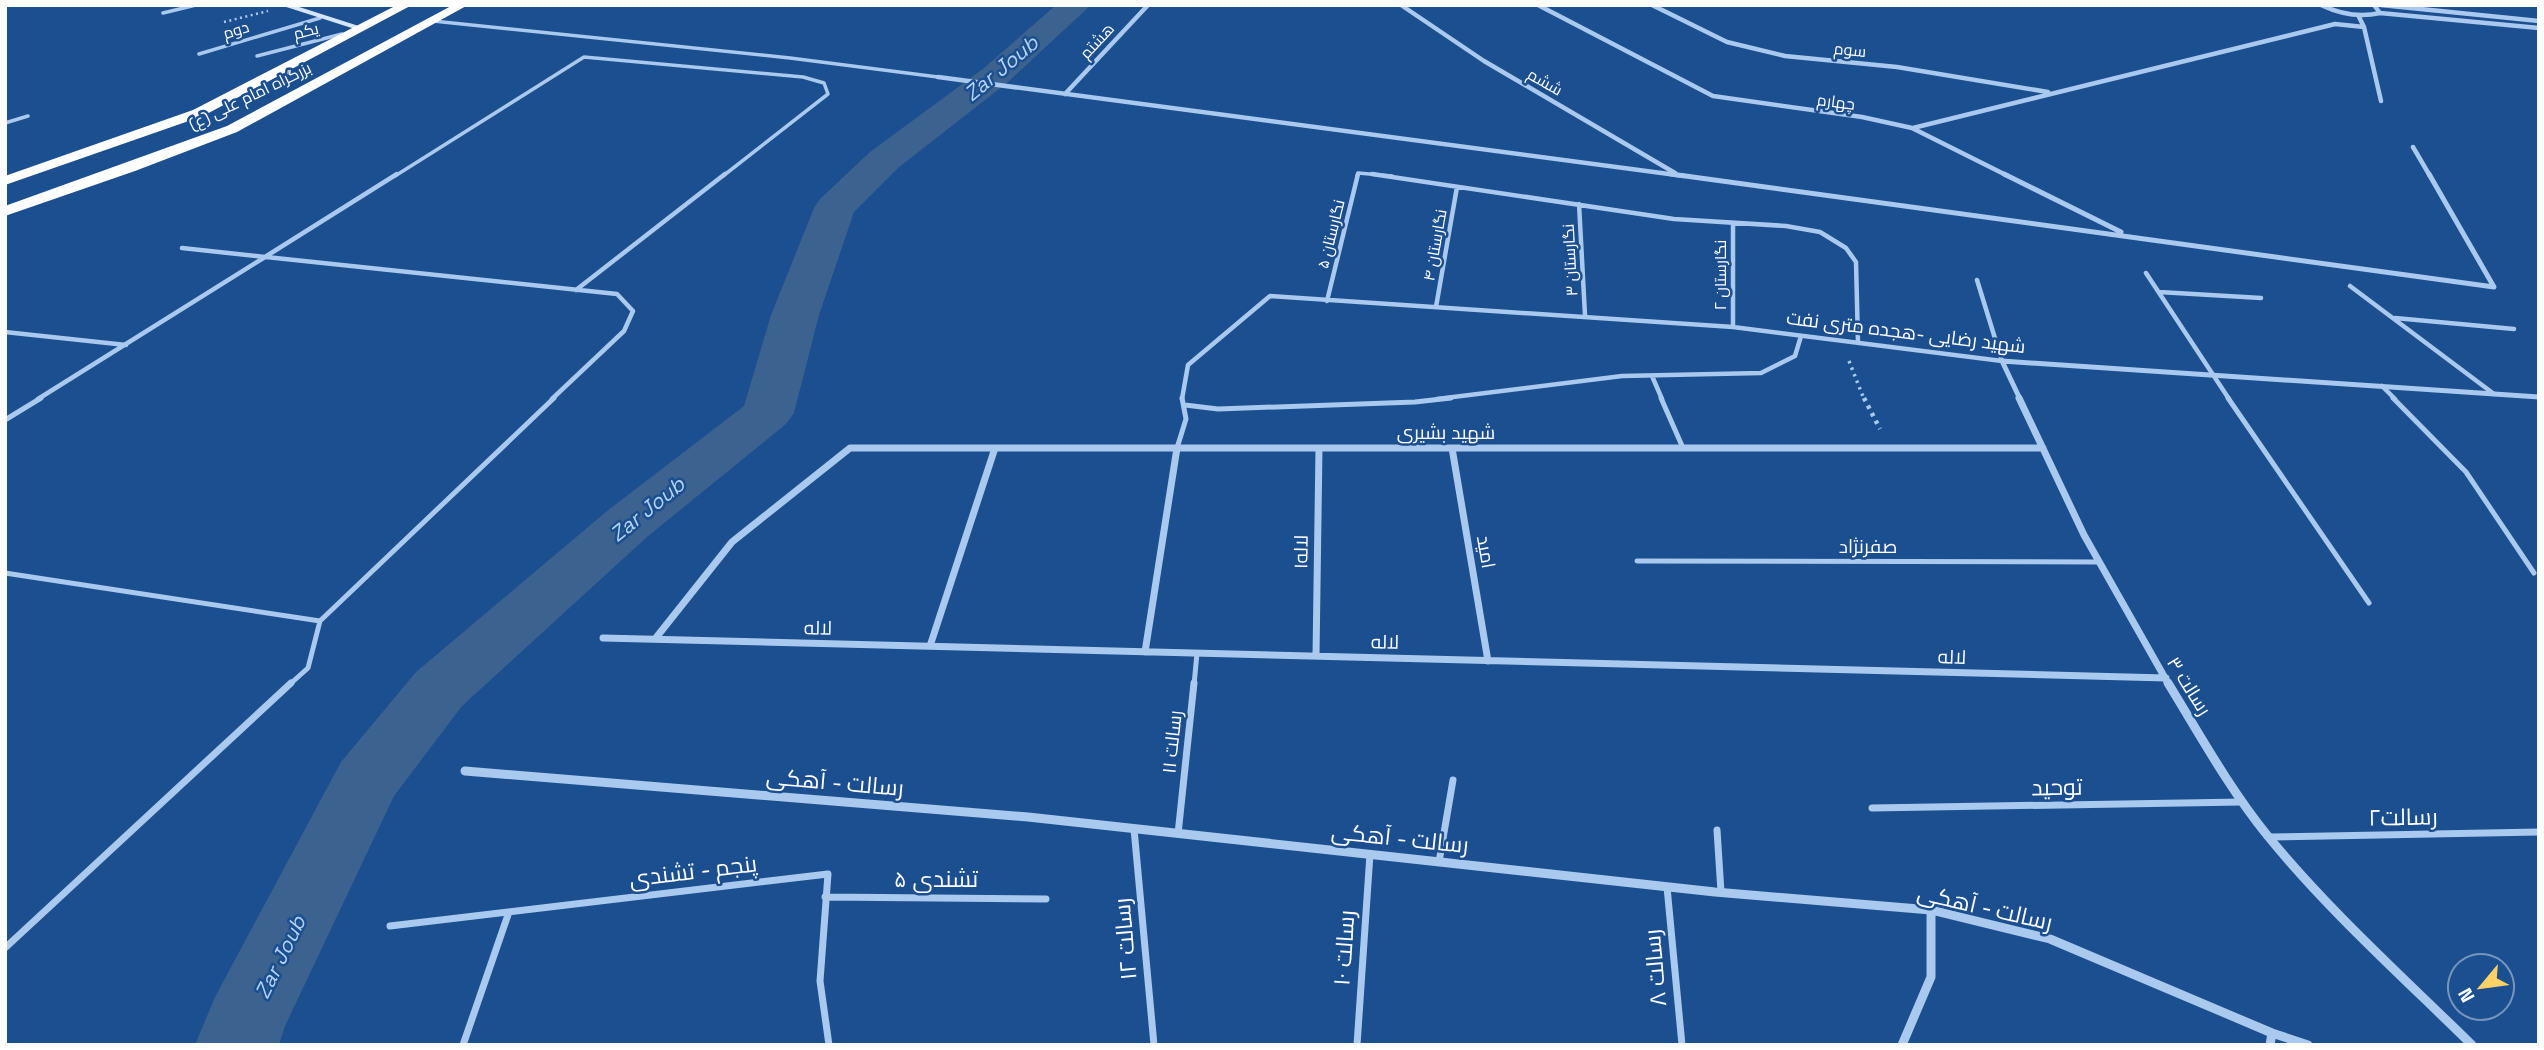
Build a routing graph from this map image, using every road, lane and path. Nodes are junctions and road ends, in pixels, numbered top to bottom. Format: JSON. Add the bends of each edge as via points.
{"nodes":[{"id":1,"x":196,"y":5,"type":"edge"},
{"id":2,"x":301,"y":5,"type":"edge"},
{"id":3,"x":406,"y":5,"type":"edge"},
{"id":4,"x":462,"y":5,"type":"edge"},
{"id":5,"x":1148,"y":5,"type":"edge"},
{"id":6,"x":1401,"y":5,"type":"edge"},
{"id":7,"x":1538,"y":5,"type":"edge"},
{"id":8,"x":1652,"y":5,"type":"edge"},
{"id":9,"x":2321,"y":5,"type":"edge"},
{"id":10,"x":2374,"y":5,"type":"edge"},
{"id":11,"x":2381,"y":5,"type":"edge"},
{"id":12,"x":287,"y":7,"type":"edge"},
{"id":13,"x":163,"y":13,"type":"dead end"},
{"id":14,"x":2379,"y":13,"type":"junction"},
{"id":15,"x":2358,"y":15,"type":"junction"},
{"id":16,"x":320,"y":18,"type":"junction"},
{"id":17,"x":433,"y":21,"type":"junction"},
{"id":18,"x":2539,"y":21,"type":"edge"},
{"id":19,"x":224,"y":22,"type":"dead end"},
{"id":20,"x":2364,"y":27,"type":"junction"},
{"id":21,"x":2539,"y":28,"type":"edge"},
{"id":22,"x":361,"y":29,"type":"junction"},
{"id":23,"x":199,"y":54,"type":"dead end"},
{"id":24,"x":257,"y":56,"type":"dead end"},
{"id":25,"x":938,"y":77,"type":"joint"},
{"id":26,"x":2053,"y":93,"type":"junction"},
{"id":27,"x":1065,"y":94,"type":"junction"},
{"id":28,"x":2381,"y":101,"type":"dead end"},
{"id":29,"x":28,"y":116,"type":"dead end"},
{"id":30,"x":5,"y":123,"type":"edge"},
{"id":31,"x":1912,"y":128,"type":"junction"},
{"id":32,"x":2413,"y":147,"type":"dead end"},
{"id":33,"x":1679,"y":175,"type":"junction"},
{"id":34,"x":5,"y":181,"type":"edge"},
{"id":35,"x":1457,"y":187,"type":"junction"},
{"id":36,"x":1579,"y":204,"type":"junction"},
{"id":37,"x":5,"y":211,"type":"edge"},
{"id":38,"x":1733,"y":224,"type":"junction"},
{"id":39,"x":2129,"y":236,"type":"junction"},
{"id":40,"x":182,"y":248,"type":"dead end"},
{"id":41,"x":265,"y":257,"type":"junction"},
{"id":42,"x":2146,"y":273,"type":"dead end"},
{"id":43,"x":1977,"y":280,"type":"dead end"},
{"id":44,"x":2350,"y":286,"type":"dead end"},
{"id":45,"x":576,"y":290,"type":"junction"},
{"id":46,"x":2158,"y":292,"type":"junction"},
{"id":47,"x":2261,"y":298,"type":"dead end"},
{"id":48,"x":1327,"y":301,"type":"junction"},
{"id":49,"x":1436,"y":306,"type":"junction"},
{"id":50,"x":1585,"y":314,"type":"junction"},
{"id":51,"x":2394,"y":318,"type":"junction"},
{"id":52,"x":1733,"y":327,"type":"junction"},
{"id":53,"x":2514,"y":329,"type":"dead end"},
{"id":54,"x":5,"y":332,"type":"edge"},
{"id":55,"x":1801,"y":336,"type":"junction"},
{"id":56,"x":1858,"y":343,"type":"junction"},
{"id":57,"x":126,"y":345,"type":"junction"},
{"id":58,"x":2002,"y":361,"type":"junction"},
{"id":59,"x":1652,"y":376,"type":"junction"},
{"id":60,"x":2213,"y":376,"type":"junction"},
{"id":61,"x":2382,"y":386,"type":"junction"},
{"id":62,"x":2494,"y":394,"type":"junction"},
{"id":63,"x":2539,"y":397,"type":"edge"},
{"id":64,"x":1185,"y":405,"type":"junction"},
{"id":65,"x":5,"y":420,"type":"edge"},
{"id":66,"x":995,"y":448,"type":"junction"},
{"id":67,"x":1177,"y":448,"type":"junction"},
{"id":68,"x":1319,"y":448,"type":"junction"},
{"id":69,"x":1452,"y":448,"type":"junction"},
{"id":70,"x":1683,"y":448,"type":"junction"},
{"id":71,"x":1890,"y":448,"type":"junction"},
{"id":72,"x":2043,"y":448,"type":"junction"},
{"id":73,"x":1637,"y":562,"type":"dead end"},
{"id":74,"x":2099,"y":562,"type":"junction"},
{"id":75,"x":2534,"y":572,"type":"dead end"},
{"id":76,"x":5,"y":573,"type":"edge"},
{"id":77,"x":2369,"y":603,"type":"dead end"},
{"id":78,"x":320,"y":621,"type":"junction"},
{"id":79,"x":603,"y":638,"type":"dead end"},
{"id":80,"x":654,"y":639,"type":"junction"},
{"id":81,"x":930,"y":646,"type":"junction"},
{"id":82,"x":1144,"y":652,"type":"junction"},
{"id":83,"x":1197,"y":653,"type":"junction"},
{"id":84,"x":1315,"y":656,"type":"junction"},
{"id":85,"x":1488,"y":661,"type":"junction"},
{"id":86,"x":2166,"y":678,"type":"junction"},
{"id":87,"x":465,"y":771,"type":"dead end"},
{"id":88,"x":1452,"y":780,"type":"dead end"},
{"id":89,"x":2242,"y":802,"type":"junction"},
{"id":90,"x":1872,"y":808,"type":"dead end"},
{"id":91,"x":1134,"y":829,"type":"junction"},
{"id":92,"x":1717,"y":830,"type":"dead end"},
{"id":93,"x":2539,"y":832,"type":"edge"},
{"id":94,"x":1178,"y":834,"type":"junction"},
{"id":95,"x":2269,"y":837,"type":"junction"},
{"id":96,"x":1370,"y":854,"type":"junction"},
{"id":97,"x":1439,"y":862,"type":"junction"},
{"id":98,"x":1667,"y":887,"type":"junction"},
{"id":99,"x":1721,"y":892,"type":"junction"},
{"id":100,"x":825,"y":897,"type":"junction"},
{"id":101,"x":1046,"y":899,"type":"dead end"},
{"id":102,"x":1931,"y":910,"type":"junction"},
{"id":103,"x":509,"y":912,"type":"junction"},
{"id":104,"x":390,"y":926,"type":"dead end"},
{"id":105,"x":5,"y":948,"type":"edge"},
{"id":106,"x":2272,"y":1033,"type":"junction"},
{"id":107,"x":463,"y":1045,"type":"edge"},
{"id":108,"x":829,"y":1045,"type":"edge"},
{"id":109,"x":1154,"y":1045,"type":"edge"},
{"id":110,"x":1357,"y":1045,"type":"edge"},
{"id":111,"x":1682,"y":1045,"type":"edge"},
{"id":112,"x":1902,"y":1045,"type":"edge"},
{"id":113,"x":2270,"y":1045,"type":"edge"},
{"id":114,"x":2308,"y":1045,"type":"edge"},
{"id":115,"x":2472,"y":1045,"type":"edge"}],
"edges":[{"from":1,"to":13,"type":"lane"},
{"from":2,"to":12,"type":"lane"},
{"from":3,"to":22,"type":"highway","name":"بزرگراه امام علی (ع)"},
{"from":4,"to":17,"type":"highway","name":"بزرگراه امام علی (ع)"},
{"from":5,"to":27,"type":"street","name":"هشتم"},
{"from":6,"to":33,"type":"street","name":"ششم","via":[[1484,61]]},
{"from":7,"to":31,"type":"street","name":"چهارم","via":[[1713,96]]},
{"from":8,"to":26,"type":"street","name":"سوم","via":[[1727,43],[1785,56],[1897,67]]},
{"from":9,"to":15,"type":"street"},
{"from":10,"to":14,"type":"street"},
{"from":11,"to":18,"type":"street"},
{"from":12,"to":16,"type":"street"},
{"from":12,"to":19,"type":"path"},
{"from":14,"to":15,"type":"street"},
{"from":14,"to":21,"type":"street"},
{"from":15,"to":20,"type":"street"},
{"from":16,"to":22,"type":"street"},
{"from":16,"to":23,"type":"lane","name":"دوم"},
{"from":17,"to":25,"type":"lane"},
{"from":17,"to":37,"type":"highway","name":"بزرگراه امام علی (ع)","via":[[232,129]]},
{"from":20,"to":26,"type":"street","via":[[2334,24]]},
{"from":20,"to":28,"type":"street"},
{"from":22,"to":24,"type":"lane","name":"یکم"},
{"from":22,"to":34,"type":"highway","name":"بزرگراه امام علی (ع)","via":[[198,113]]},
{"from":25,"to":27,"type":"street"},
{"from":26,"to":31,"type":"street"},
{"from":27,"to":33,"type":"street"},
{"from":29,"to":30,"type":"lane"},
{"from":31,"to":39,"type":"street","name":"چهارم"},
{"from":32,"to":39,"type":"street","via":[[2494,287]]},
{"from":33,"to":39,"type":"street"},
{"from":35,"to":36,"type":"lane"},
{"from":35,"to":48,"type":"lane","name":"نگارستان ۵","via":[[1358,173]]},
{"from":35,"to":49,"type":"lane","name":"نگارستان ۴"},
{"from":36,"to":38,"type":"lane"},
{"from":36,"to":50,"type":"lane","name":"نگارستان ۳"},
{"from":38,"to":52,"type":"lane","name":"نگارستان ۲"},
{"from":38,"to":56,"type":"lane","via":[[1820,232],[1846,248],[1856,262]]},
{"from":40,"to":41,"type":"lane"},
{"from":41,"to":45,"type":"lane"},
{"from":41,"to":45,"type":"lane","via":[[584,57],[803,77],[824,83],[828,94]]},
{"from":41,"to":57,"type":"lane"},
{"from":42,"to":46,"type":"lane"},
{"from":43,"to":58,"type":"lane","name":"رسالت ۳"},
{"from":44,"to":51,"type":"lane"},
{"from":45,"to":78,"type":"lane","via":[[617,294],[634,311],[624,331]]},
{"from":46,"to":47,"type":"lane"},
{"from":46,"to":60,"type":"lane"},
{"from":48,"to":49,"type":"lane","name":"شهید رضایی -هجده متری نفت"},
{"from":48,"to":64,"type":"lane","name":"شهید رضایی -هجده متری نفت","via":[[1270,296],[1188,365],[1181,395]]},
{"from":49,"to":50,"type":"lane","name":"شهید رضایی -هجده متری نفت"},
{"from":50,"to":52,"type":"lane","name":"شهید رضایی -هجده متری نفت"},
{"from":51,"to":53,"type":"lane"},
{"from":51,"to":62,"type":"lane"},
{"from":52,"to":55,"type":"lane","name":"شهید رضایی -هجده متری نفت"},
{"from":54,"to":57,"type":"lane"},
{"from":55,"to":56,"type":"lane","name":"شهید رضایی -هجده متری نفت"},
{"from":55,"to":59,"type":"lane","via":[[1795,356],[1761,373]]},
{"from":56,"to":58,"type":"lane","name":"شهید رضایی -هجده متری نفت"},
{"from":56,"to":71,"type":"path","via":[[1849,362]]},
{"from":57,"to":65,"type":"lane"},
{"from":58,"to":60,"type":"street","name":"شهید رضایی -هجده متری نفت"},
{"from":58,"to":72,"type":"street","name":"رسالت ۳"},
{"from":59,"to":64,"type":"lane","via":[[1415,402],[1219,409]]},
{"from":59,"to":70,"type":"lane"},
{"from":60,"to":61,"type":"street","name":"شهید رضایی -هجده متری نفت"},
{"from":60,"to":77,"type":"lane"},
{"from":61,"to":62,"type":"street","name":"شهید رضایی -هجده متری نفت"},
{"from":61,"to":75,"type":"lane","via":[[2466,472]]},
{"from":62,"to":63,"type":"street","name":"شهید رضایی -هجده متری نفت"},
{"from":64,"to":67,"type":"lane","via":[[1186,419]]},
{"from":66,"to":67,"type":"street","name":"شهید بشیری"},
{"from":66,"to":80,"type":"street","name":"شهید بشیری","via":[[849,448],[732,542]]},
{"from":66,"to":81,"type":"street"},
{"from":67,"to":68,"type":"street","name":"شهید بشیری"},
{"from":67,"to":82,"type":"street"},
{"from":68,"to":69,"type":"street","name":"شهید بشیری"},
{"from":68,"to":84,"type":"street","name":"لاله۱"},
{"from":69,"to":70,"type":"street","name":"شهید بشیری"},
{"from":69,"to":85,"type":"street","name":"امید"},
{"from":70,"to":71,"type":"street","name":"شهید بشیری"},
{"from":71,"to":72,"type":"street","name":"شهید بشیری"},
{"from":72,"to":74,"type":"street","name":"رسالت ۳"},
{"from":73,"to":74,"type":"lane","name":"صفرنژاد"},
{"from":74,"to":86,"type":"street","name":"رسالت ۳"},
{"from":76,"to":78,"type":"lane"},
{"from":78,"to":105,"type":"lane","via":[[309,668]]},
{"from":79,"to":80,"type":"street","name":"لاله"},
{"from":80,"to":81,"type":"street","name":"لاله"},
{"from":81,"to":82,"type":"street","name":"لاله"},
{"from":82,"to":83,"type":"street","name":"لاله"},
{"from":83,"to":84,"type":"street","name":"لاله"},
{"from":83,"to":94,"type":"lane","name":"رسالت ۱۱"},
{"from":84,"to":85,"type":"street","name":"لاله"},
{"from":85,"to":86,"type":"street","name":"لاله"},
{"from":86,"to":89,"type":"street","name":"رسالت ۳"},
{"from":87,"to":91,"type":"street","name":"رسالت - آهکی"},
{"from":88,"to":97,"type":"lane"},
{"from":89,"to":90,"type":"lane","name":"توحید"},
{"from":89,"to":95,"type":"street","name":"رسالت ۳"},
{"from":91,"to":94,"type":"street","name":"رسالت - آهکی"},
{"from":91,"to":109,"type":"lane","name":"رسالت ۱۲"},
{"from":92,"to":99,"type":"lane"},
{"from":93,"to":95,"type":"lane","name":"رسالت۲"},
{"from":94,"to":96,"type":"street","name":"رسالت - آهکی"},
{"from":95,"to":115,"type":"street","name":"رسالت ۳"},
{"from":96,"to":97,"type":"street","name":"رسالت - آهکی"},
{"from":96,"to":110,"type":"lane","name":"رسالت ۱۰"},
{"from":97,"to":98,"type":"street","name":"رسالت - آهکی"},
{"from":98,"to":99,"type":"street","name":"رسالت - آهکی"},
{"from":98,"to":111,"type":"lane","name":"رسالت ۸"},
{"from":99,"to":102,"type":"street","name":"رسالت - آهکی"},
{"from":100,"to":101,"type":"lane","name":"تشندی ۵"},
{"from":100,"to":103,"type":"lane","name":"پنجم - تشندی","via":[[828,874]]},
{"from":100,"to":108,"type":"lane","name":"پنجم - تشندی","via":[[820,939],[822,1022]]},
{"from":102,"to":106,"type":"street","name":"رسالت - آهکی","via":[[2050,939]]},
{"from":102,"to":112,"type":"street","via":[[1931,977]]},
{"from":103,"to":104,"type":"lane","name":"پنجم - تشندی"},
{"from":103,"to":107,"type":"lane"},
{"from":106,"to":113,"type":"street"},
{"from":106,"to":114,"type":"street","name":"رسالت - آهکی"}]}
